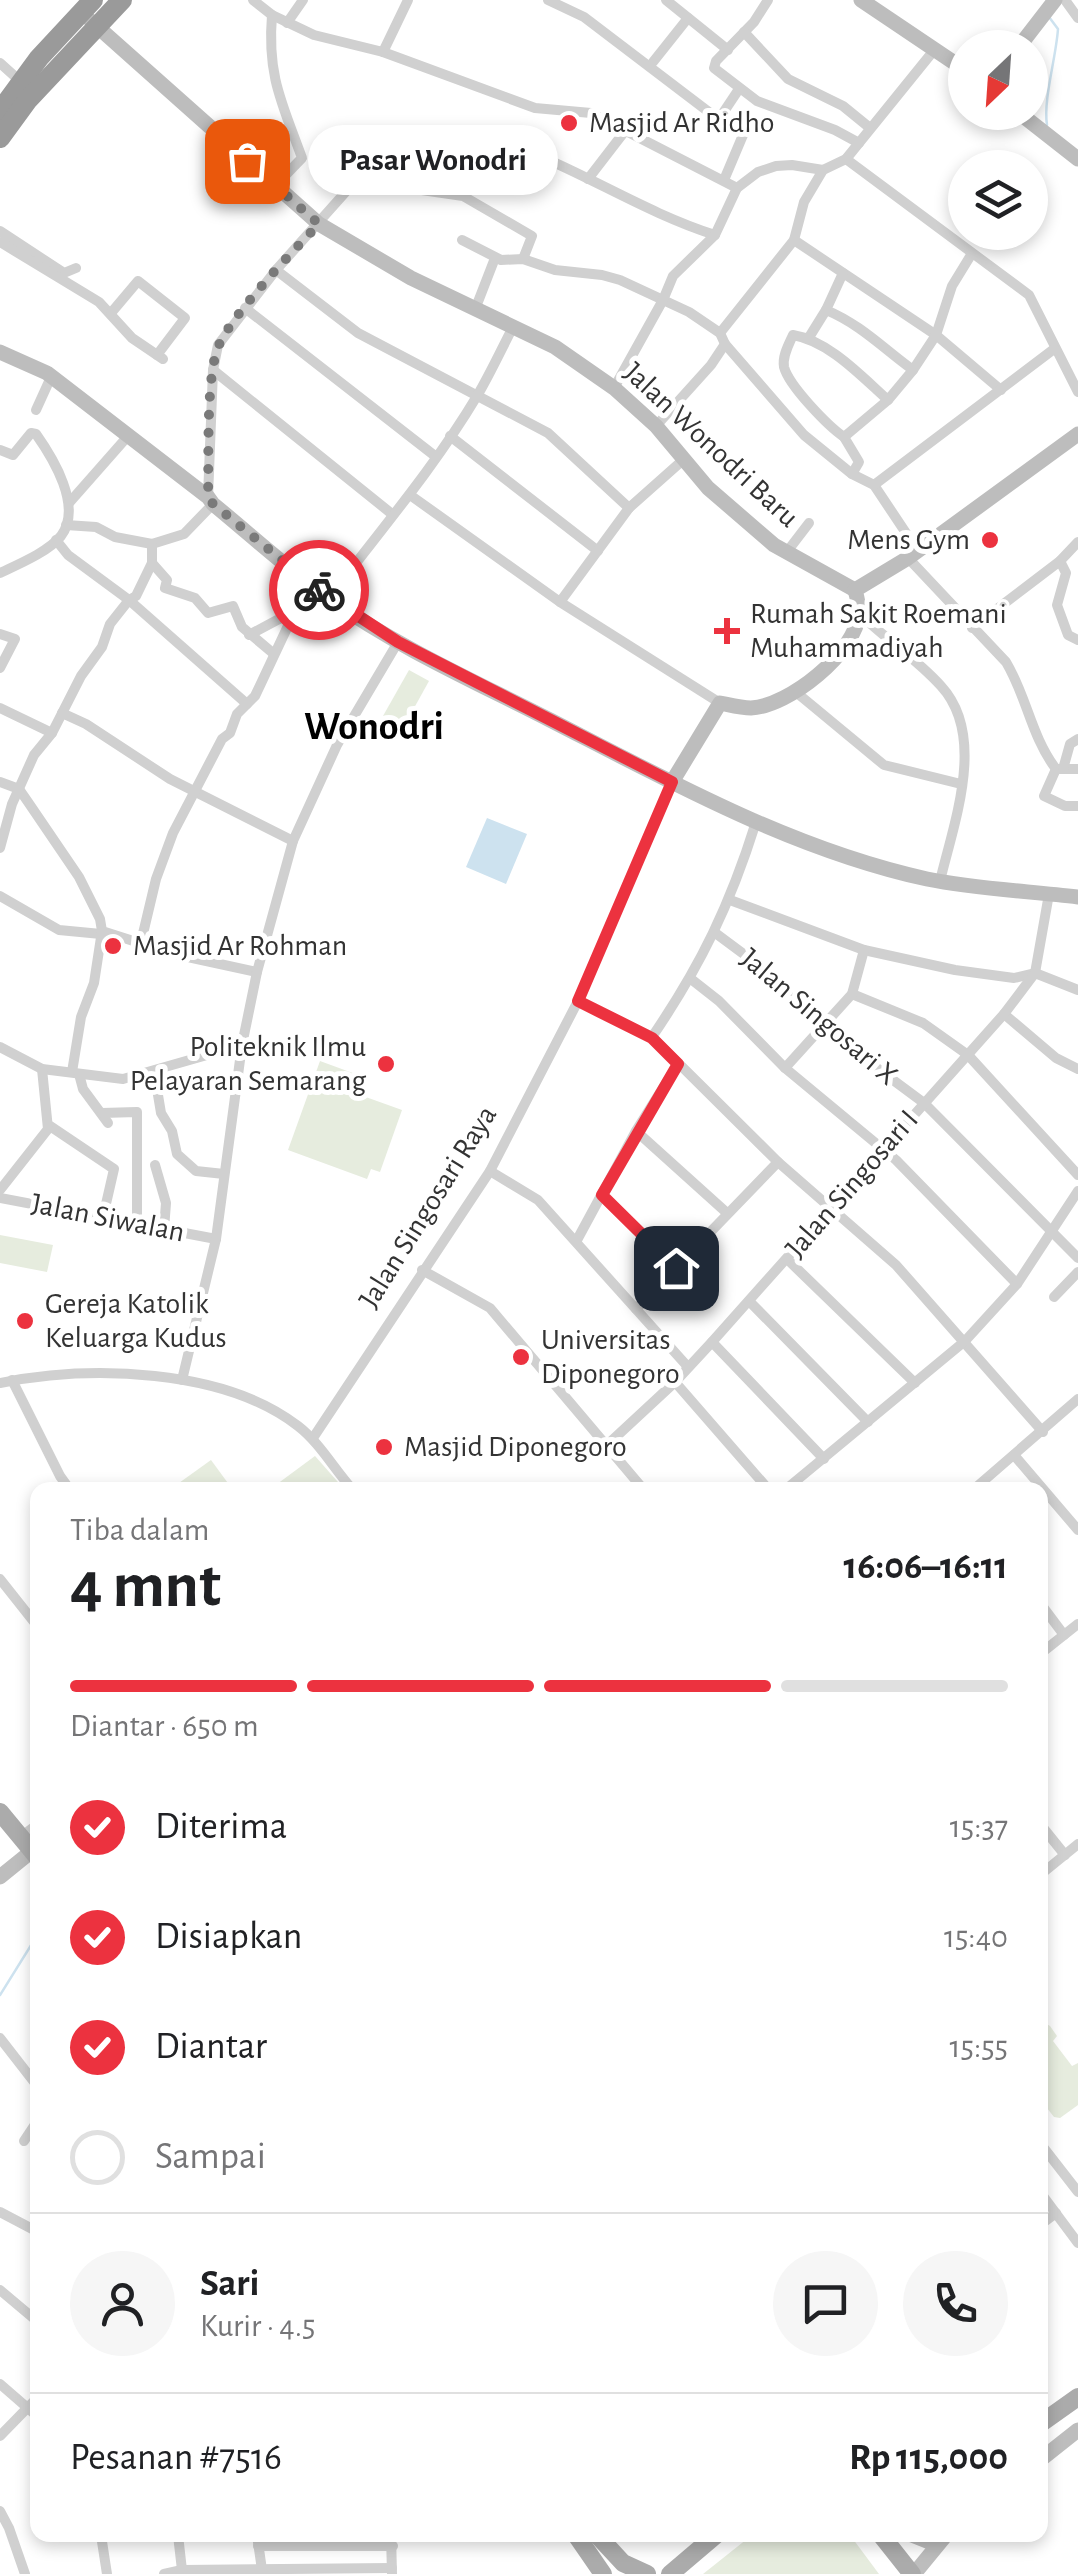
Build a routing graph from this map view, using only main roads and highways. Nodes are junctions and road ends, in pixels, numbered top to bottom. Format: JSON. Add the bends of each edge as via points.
{"nodes":[{"id":1,"x":122,"y":0,"type":"edge"},
{"id":2,"x":862,"y":0,"type":"edge"},
{"id":3,"x":1057,"y":2,"type":"edge"},
{"id":4,"x":90,"y":13,"type":"edge"},
{"id":5,"x":1031,"y":30,"type":"edge"},
{"id":6,"x":948,"y":58,"type":"edge"},
{"id":7,"x":0,"y":111,"type":"edge"},
{"id":8,"x":1042,"y":130,"type":"edge"},
{"id":9,"x":0,"y":138,"type":"edge"},
{"id":10,"x":1078,"y":159,"type":"edge"},
{"id":11,"x":0,"y":352,"type":"edge"},
{"id":12,"x":1078,"y":434,"type":"edge"},
{"id":13,"x":856,"y":590,"type":"junction"},
{"id":14,"x":672,"y":782,"type":"junction"},
{"id":15,"x":1078,"y":897,"type":"edge"},
{"id":16,"x":0,"y":1802,"type":"edge"},
{"id":17,"x":0,"y":1812,"type":"edge"},
{"id":18,"x":30,"y":1838,"type":"edge"},
{"id":19,"x":30,"y":1839,"type":"edge"},
{"id":20,"x":30,"y":1845,"type":"edge"},
{"id":21,"x":0,"y":1878,"type":"edge"},
{"id":22,"x":1078,"y":2397,"type":"edge"},
{"id":23,"x":1048,"y":2418,"type":"edge"},
{"id":24,"x":1078,"y":2430,"type":"edge"},
{"id":25,"x":1048,"y":2454,"type":"edge"},
{"id":26,"x":581,"y":2542,"type":"edge"},
{"id":27,"x":603,"y":2542,"type":"edge"},
{"id":28,"x":708,"y":2542,"type":"edge"},
{"id":29,"x":887,"y":2542,"type":"edge"},
{"id":30,"x":939,"y":2542,"type":"edge"},
{"id":31,"x":604,"y":2574,"type":"edge"},
{"id":32,"x":646,"y":2574,"type":"edge"},
{"id":33,"x":670,"y":2574,"type":"edge"},
{"id":34,"x":913,"y":2574,"type":"edge"}],
"edges":[{"from":1,"to":4,"type":"highway"},
{"from":2,"to":6,"type":"main road"},
{"from":3,"to":5,"type":"main road"},
{"from":4,"to":7,"type":"highway","via":[[20,80]]},
{"from":4,"to":9,"type":"highway"},
{"from":4,"to":13,"type":"main road","name":"Jalan Wonodri Baru","via":[[319,224],[411,278],[555,347],[656,426],[746,522],[786,553]]},
{"from":8,"to":10,"type":"main road"},
{"from":11,"to":14,"type":"main road","via":[[51,377],[329,598],[398,642]]},
{"from":12,"to":13,"type":"main road"},
{"from":13,"to":14,"type":"main road","via":[[859,613],[834,660],[798,693],[753,708],[720,703]]},
{"from":14,"to":15,"type":"main road","via":[[840,854],[940,880]]},
{"from":16,"to":18,"type":"main road"},
{"from":17,"to":19,"type":"main road"},
{"from":20,"to":21,"type":"main road"},
{"from":22,"to":23,"type":"main road"},
{"from":24,"to":25,"type":"main road"},
{"from":26,"to":31,"type":"main road"},
{"from":27,"to":32,"type":"main road","via":[[622,2563]]},
{"from":28,"to":33,"type":"main road"},
{"from":29,"to":34,"type":"main road"},
{"from":30,"to":34,"type":"main road"}]}
